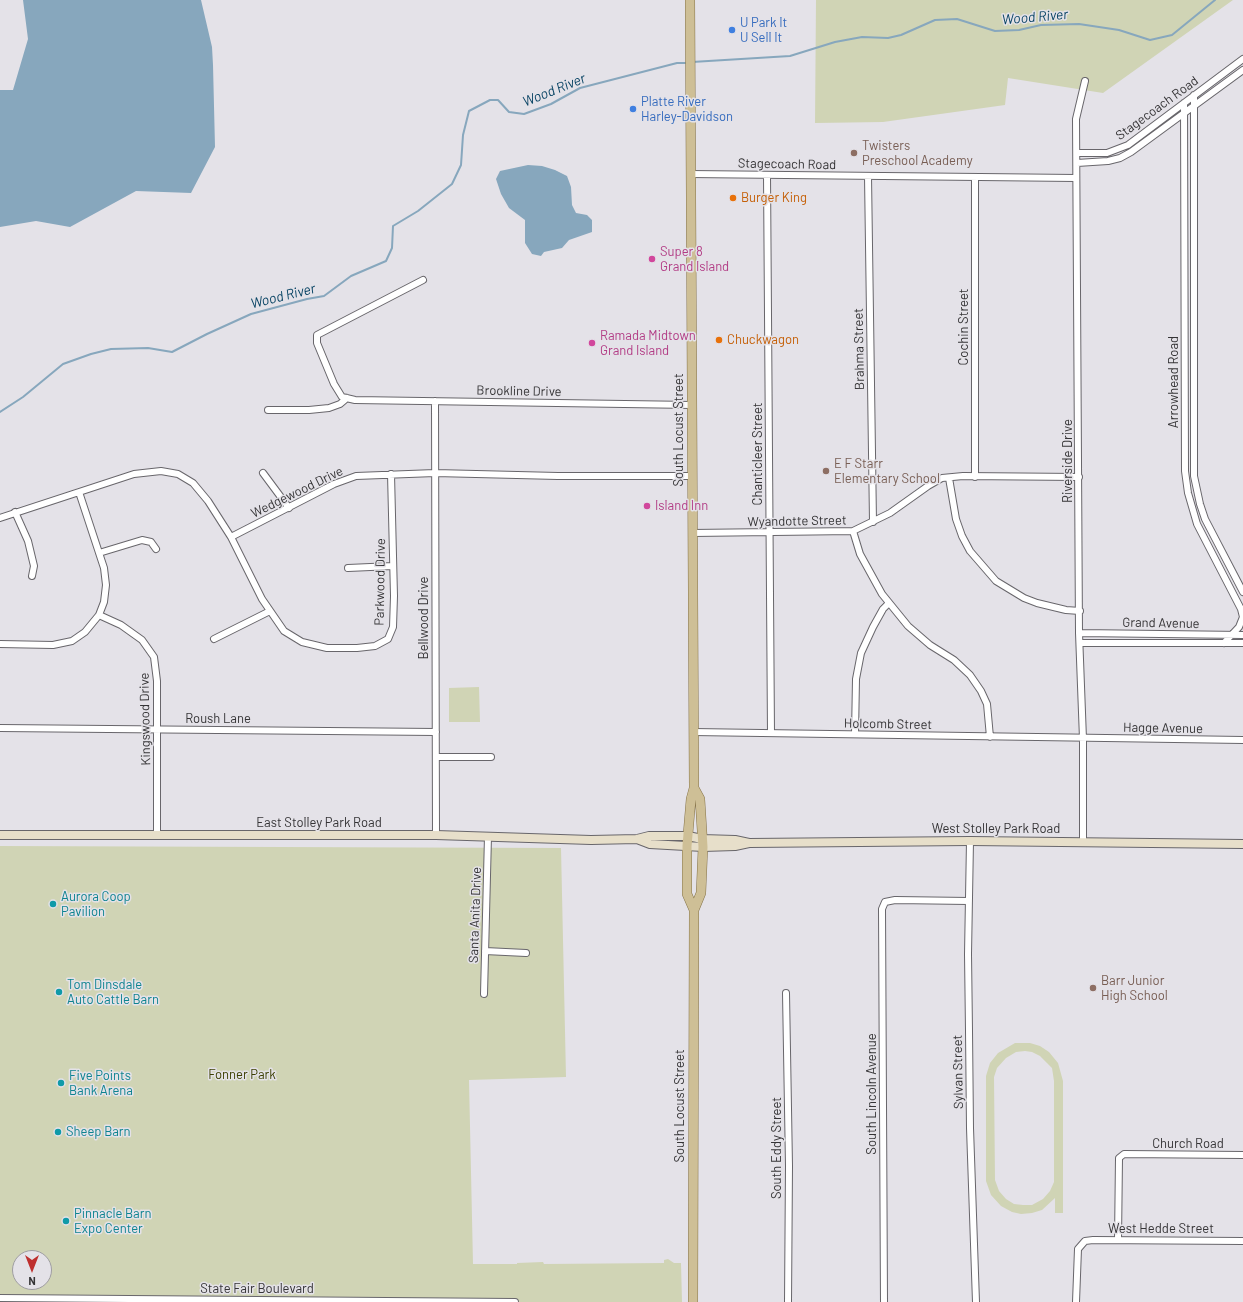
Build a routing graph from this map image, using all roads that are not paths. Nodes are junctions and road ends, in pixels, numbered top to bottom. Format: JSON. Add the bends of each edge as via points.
{"nodes":[{"id":1,"x":690,"y":0,"type":"edge"},
{"id":2,"x":1243,"y":59,"type":"edge"},
{"id":3,"x":1243,"y":70,"type":"edge"},
{"id":4,"x":1085,"y":81,"type":"dead end"},
{"id":5,"x":1194,"y":95,"type":"junction"},
{"id":6,"x":1184,"y":103,"type":"junction"},
{"id":7,"x":1194,"y":106,"type":"junction"},
{"id":8,"x":1184,"y":114,"type":"junction"},
{"id":9,"x":1076,"y":152,"type":"junction"},
{"id":10,"x":1076,"y":163,"type":"junction"},
{"id":11,"x":690,"y":174,"type":"junction"},
{"id":12,"x":768,"y":175,"type":"junction"},
{"id":13,"x":868,"y":176,"type":"junction"},
{"id":14,"x":975,"y":177,"type":"junction"},
{"id":15,"x":1076,"y":178,"type":"junction"},
{"id":16,"x":423,"y":280,"type":"dead end"},
{"id":17,"x":347,"y":398,"type":"junction"},
{"id":18,"x":435,"y":401,"type":"junction"},
{"id":19,"x":692,"y":405,"type":"junction"},
{"id":20,"x":268,"y":410,"type":"dead end"},
{"id":21,"x":263,"y":473,"type":"dead end"},
{"id":22,"x":435,"y":473,"type":"junction"},
{"id":23,"x":391,"y":474,"type":"junction"},
{"id":24,"x":692,"y":476,"type":"junction"},
{"id":25,"x":975,"y":477,"type":"junction"},
{"id":26,"x":1079,"y":477,"type":"junction"},
{"id":27,"x":949,"y":478,"type":"junction"},
{"id":28,"x":79,"y":492,"type":"junction"},
{"id":29,"x":289,"y":508,"type":"junction"},
{"id":30,"x":15,"y":512,"type":"junction"},
{"id":31,"x":0,"y":518,"type":"edge"},
{"id":32,"x":873,"y":522,"type":"junction"},
{"id":33,"x":853,"y":531,"type":"junction"},
{"id":34,"x":769,"y":532,"type":"junction"},
{"id":35,"x":692,"y":533,"type":"junction"},
{"id":36,"x":231,"y":537,"type":"junction"},
{"id":37,"x":156,"y":549,"type":"dead end"},
{"id":38,"x":99,"y":553,"type":"junction"},
{"id":39,"x":393,"y":566,"type":"junction"},
{"id":40,"x":348,"y":568,"type":"dead end"},
{"id":41,"x":32,"y":576,"type":"dead end"},
{"id":42,"x":1243,"y":592,"type":"edge"},
{"id":43,"x":889,"y":603,"type":"junction"},
{"id":44,"x":270,"y":611,"type":"junction"},
{"id":45,"x":1080,"y":611,"type":"junction"},
{"id":46,"x":99,"y":615,"type":"junction"},
{"id":47,"x":1079,"y":633,"type":"junction"},
{"id":48,"x":1232,"y":635,"type":"junction"},
{"id":49,"x":1243,"y":636,"type":"edge"},
{"id":50,"x":214,"y":639,"type":"dead end"},
{"id":51,"x":1080,"y":643,"type":"junction"},
{"id":52,"x":1224,"y":643,"type":"junction"},
{"id":53,"x":1235,"y":643,"type":"junction"},
{"id":54,"x":1243,"y":643,"type":"edge"},
{"id":55,"x":0,"y":644,"type":"edge"},
{"id":56,"x":0,"y":728,"type":"edge"},
{"id":57,"x":157,"y":730,"type":"junction"},
{"id":58,"x":436,"y":732,"type":"junction"},
{"id":59,"x":693,"y":732,"type":"junction"},
{"id":60,"x":771,"y":733,"type":"junction"},
{"id":61,"x":855,"y":734,"type":"junction"},
{"id":62,"x":990,"y":737,"type":"junction"},
{"id":63,"x":1083,"y":738,"type":"junction"},
{"id":64,"x":1243,"y":740,"type":"edge"},
{"id":65,"x":436,"y":757,"type":"junction"},
{"id":66,"x":491,"y":757,"type":"dead end"},
{"id":67,"x":694,"y":788,"type":"junction"},
{"id":68,"x":0,"y":835,"type":"edge"},
{"id":69,"x":157,"y":835,"type":"junction"},
{"id":70,"x":436,"y":836,"type":"junction"},
{"id":71,"x":488,"y":836,"type":"junction"},
{"id":72,"x":688,"y":836,"type":"junction"},
{"id":73,"x":637,"y":839,"type":"junction"},
{"id":74,"x":970,"y":841,"type":"junction"},
{"id":75,"x":1083,"y":842,"type":"junction"},
{"id":76,"x":702,"y":843,"type":"junction"},
{"id":77,"x":1243,"y":844,"type":"edge"},
{"id":78,"x":687,"y":846,"type":"junction"},
{"id":79,"x":969,"y":900,"type":"junction"},
{"id":80,"x":694,"y":910,"type":"junction"},
{"id":81,"x":485,"y":951,"type":"junction"},
{"id":82,"x":526,"y":953,"type":"dead end"},
{"id":83,"x":786,"y":993,"type":"dead end"},
{"id":84,"x":484,"y":994,"type":"dead end"},
{"id":85,"x":1243,"y":1155,"type":"edge"},
{"id":86,"x":1118,"y":1240,"type":"junction"},
{"id":87,"x":1243,"y":1241,"type":"edge"},
{"id":88,"x":0,"y":1298,"type":"edge"},
{"id":89,"x":515,"y":1302,"type":"edge"},
{"id":90,"x":693,"y":1302,"type":"edge"},
{"id":91,"x":788,"y":1302,"type":"edge"},
{"id":92,"x":884,"y":1302,"type":"edge"},
{"id":93,"x":976,"y":1302,"type":"edge"},
{"id":94,"x":1076,"y":1302,"type":"edge"}],
"edges":[{"from":1,"to":11,"type":"main road","name":"South Locust Street"},
{"from":2,"to":5,"type":"street","name":"Stagecoach Road"},
{"from":3,"to":7,"type":"street","name":"Stagecoach Road"},
{"from":4,"to":9,"type":"street","name":"Riverside Drive","via":[[1076,118]]},
{"from":5,"to":6,"type":"street","name":"Stagecoach Road"},
{"from":5,"to":7,"type":"street","name":"Arrowhead Road"},
{"from":6,"to":8,"type":"street","name":"Arrowhead Road"},
{"from":6,"to":9,"type":"street","name":"Stagecoach Road","via":[[1128,145],[1108,153]]},
{"from":7,"to":8,"type":"street","name":"Stagecoach Road"},
{"from":7,"to":42,"type":"street","name":"Arrowhead Road","via":[[1194,476],[1205,519]]},
{"from":8,"to":10,"type":"street","name":"Stagecoach Road","via":[[1120,158]]},
{"from":8,"to":48,"type":"street","name":"Arrowhead Road","via":[[1185,471],[1197,524],[1241,609],[1241,622]]},
{"from":9,"to":10,"type":"street","name":"Riverside Drive"},
{"from":10,"to":15,"type":"street","name":"Riverside Drive"},
{"from":11,"to":12,"type":"street","name":"Stagecoach Road"},
{"from":11,"to":19,"type":"main road","name":"South Locust Street"},
{"from":12,"to":13,"type":"street","name":"Stagecoach Road"},
{"from":12,"to":34,"type":"street","name":"Chanticleer Street"},
{"from":13,"to":14,"type":"street","name":"Stagecoach Road"},
{"from":13,"to":32,"type":"street","name":"Brahma Street"},
{"from":14,"to":15,"type":"street","name":"Stagecoach Road"},
{"from":14,"to":25,"type":"street","name":"Cochin Street"},
{"from":15,"to":26,"type":"street","name":"Riverside Drive"},
{"from":16,"to":17,"type":"street","via":[[317,335],[317,343],[334,384],[342,397]]},
{"from":17,"to":18,"type":"street","name":"Brookline Drive"},
{"from":17,"to":20,"type":"street","via":[[329,408]]},
{"from":18,"to":19,"type":"street","name":"Brookline Drive"},
{"from":18,"to":22,"type":"street","name":"Bellwood Drive"},
{"from":19,"to":24,"type":"main road","name":"South Locust Street"},
{"from":21,"to":29,"type":"street"},
{"from":22,"to":23,"type":"street","name":"Wedgewood Drive"},
{"from":22,"to":24,"type":"street","name":"Wedgewood Drive"},
{"from":22,"to":58,"type":"street","name":"Bellwood Drive"},
{"from":23,"to":29,"type":"street","name":"Wedgewood Drive","via":[[356,476],[334,484]]},
{"from":23,"to":39,"type":"street","name":"Parkwood Drive"},
{"from":24,"to":35,"type":"main road","name":"South Locust Street"},
{"from":25,"to":26,"type":"street","name":"Wyandotte Street"},
{"from":25,"to":27,"type":"street","name":"Wyandotte Street"},
{"from":26,"to":45,"type":"street","name":"Riverside Drive"},
{"from":27,"to":32,"type":"street","name":"Wyandotte Street","via":[[942,478],[928,486]]},
{"from":27,"to":45,"type":"street","via":[[956,519],[962,536],[970,551],[996,581],[1024,598],[1066,610]]},
{"from":28,"to":30,"type":"street"},
{"from":28,"to":36,"type":"street","via":[[134,474],[161,471],[178,474],[193,483]]},
{"from":28,"to":38,"type":"street"},
{"from":29,"to":36,"type":"street","name":"Wedgewood Drive"},
{"from":30,"to":31,"type":"street"},
{"from":30,"to":41,"type":"street","via":[[28,541],[34,566]]},
{"from":32,"to":33,"type":"street","name":"Wyandotte Street"},
{"from":33,"to":34,"type":"street","name":"Wyandotte Street"},
{"from":33,"to":43,"type":"street","via":[[860,554]]},
{"from":34,"to":35,"type":"street","name":"Wyandotte Street"},
{"from":34,"to":60,"type":"street","name":"Chanticleer Street"},
{"from":35,"to":59,"type":"main road","name":"South Locust Street"},
{"from":36,"to":44,"type":"street","name":"Parkwood Drive"},
{"from":37,"to":38,"type":"street","via":[[151,542],[142,540]]},
{"from":38,"to":46,"type":"street","via":[[106,585]]},
{"from":39,"to":40,"type":"street"},
{"from":39,"to":44,"type":"street","name":"Parkwood Drive","via":[[393,627],[388,639],[376,646],[327,648],[302,642],[284,631]]},
{"from":43,"to":61,"type":"street","via":[[883,609],[861,653],[856,679]]},
{"from":43,"to":62,"type":"street","via":[[908,626],[930,645],[954,660],[974,680],[987,704]]},
{"from":44,"to":50,"type":"street"},
{"from":45,"to":47,"type":"street","name":"Riverside Drive"},
{"from":46,"to":55,"type":"street","via":[[85,632],[72,640],[53,645]]},
{"from":46,"to":57,"type":"street","name":"Kingswood Drive","via":[[121,625],[142,640],[154,657]]},
{"from":47,"to":48,"type":"street","name":"Grand Avenue"},
{"from":47,"to":51,"type":"street","name":"Riverside Drive"},
{"from":48,"to":49,"type":"street","name":"Grand Avenue"},
{"from":48,"to":52,"type":"street","name":"Arrowhead Road"},
{"from":49,"to":53,"type":"street"},
{"from":51,"to":52,"type":"street","name":"Grand Avenue"},
{"from":51,"to":63,"type":"street","name":"Riverside Drive"},
{"from":52,"to":53,"type":"street","name":"Grand Avenue"},
{"from":53,"to":54,"type":"street","name":"Grand Avenue"},
{"from":56,"to":57,"type":"street","name":"Roush Lane"},
{"from":57,"to":58,"type":"street","name":"Roush Lane"},
{"from":57,"to":69,"type":"street","name":"Kingswood Drive"},
{"from":58,"to":65,"type":"street","name":"Bellwood Drive"},
{"from":59,"to":60,"type":"street","name":"Holcomb Street"},
{"from":59,"to":67,"type":"main road","name":"South Locust Street"},
{"from":60,"to":61,"type":"street","name":"Holcomb Street"},
{"from":61,"to":62,"type":"street","name":"Holcomb Street"},
{"from":62,"to":63,"type":"street","name":"Holcomb Street"},
{"from":63,"to":64,"type":"street","name":"Hagge Avenue"},
{"from":63,"to":75,"type":"street","name":"Riverside Drive"},
{"from":65,"to":66,"type":"street"},
{"from":65,"to":70,"type":"street","name":"Bellwood Drive"},
{"from":67,"to":72,"type":"main road","name":"South Locust Street"},
{"from":67,"to":76,"type":"main road","name":"South Locust Street","via":[[700,798]]},
{"from":68,"to":69,"type":"street","name":"East Stolley Park Road"},
{"from":69,"to":70,"type":"street","name":"East Stolley Park Road"},
{"from":70,"to":71,"type":"street","name":"East Stolley Park Road"},
{"from":71,"to":73,"type":"street","name":"East Stolley Park Road"},
{"from":71,"to":81,"type":"street","name":"Santa Anita Drive"},
{"from":72,"to":73,"type":"street","name":"East Stolley Park Road","via":[[649,836]]},
{"from":72,"to":76,"type":"street","name":"West Stolley Park Road"},
{"from":72,"to":78,"type":"main road","name":"South Locust Street"},
{"from":73,"to":78,"type":"street","name":"East Stolley Park Road","via":[[650,844]]},
{"from":74,"to":75,"type":"street","name":"West Stolley Park Road"},
{"from":74,"to":76,"type":"street","name":"West Stolley Park Road","via":[[749,843],[735,846]]},
{"from":74,"to":79,"type":"street","name":"Sylvan Street"},
{"from":75,"to":77,"type":"street","name":"West Stolley Park Road"},
{"from":76,"to":78,"type":"street","name":"West Stolley Park Road"},
{"from":76,"to":80,"type":"main road","name":"South Locust Street","via":[[701,893]]},
{"from":78,"to":80,"type":"main road","name":"South Locust Street","via":[[687,894]]},
{"from":79,"to":92,"type":"street","name":"South Lincoln Avenue","via":[[900,900],[886,902],[882,909]]},
{"from":79,"to":93,"type":"street","name":"Sylvan Street","via":[[970,1128]]},
{"from":80,"to":90,"type":"main road","name":"South Locust Street"},
{"from":81,"to":82,"type":"street"},
{"from":81,"to":84,"type":"street","name":"Santa Anita Drive"},
{"from":83,"to":91,"type":"street","name":"South Eddy Street"},
{"from":85,"to":86,"type":"street","name":"Church Road","via":[[1124,1154],[1119,1158]]},
{"from":86,"to":87,"type":"street","name":"West Hedde Street"},
{"from":86,"to":94,"type":"street","name":"West Hedde Street","via":[[1085,1241],[1078,1249]]},
{"from":88,"to":89,"type":"street","name":"State Fair Boulevard"}]}
